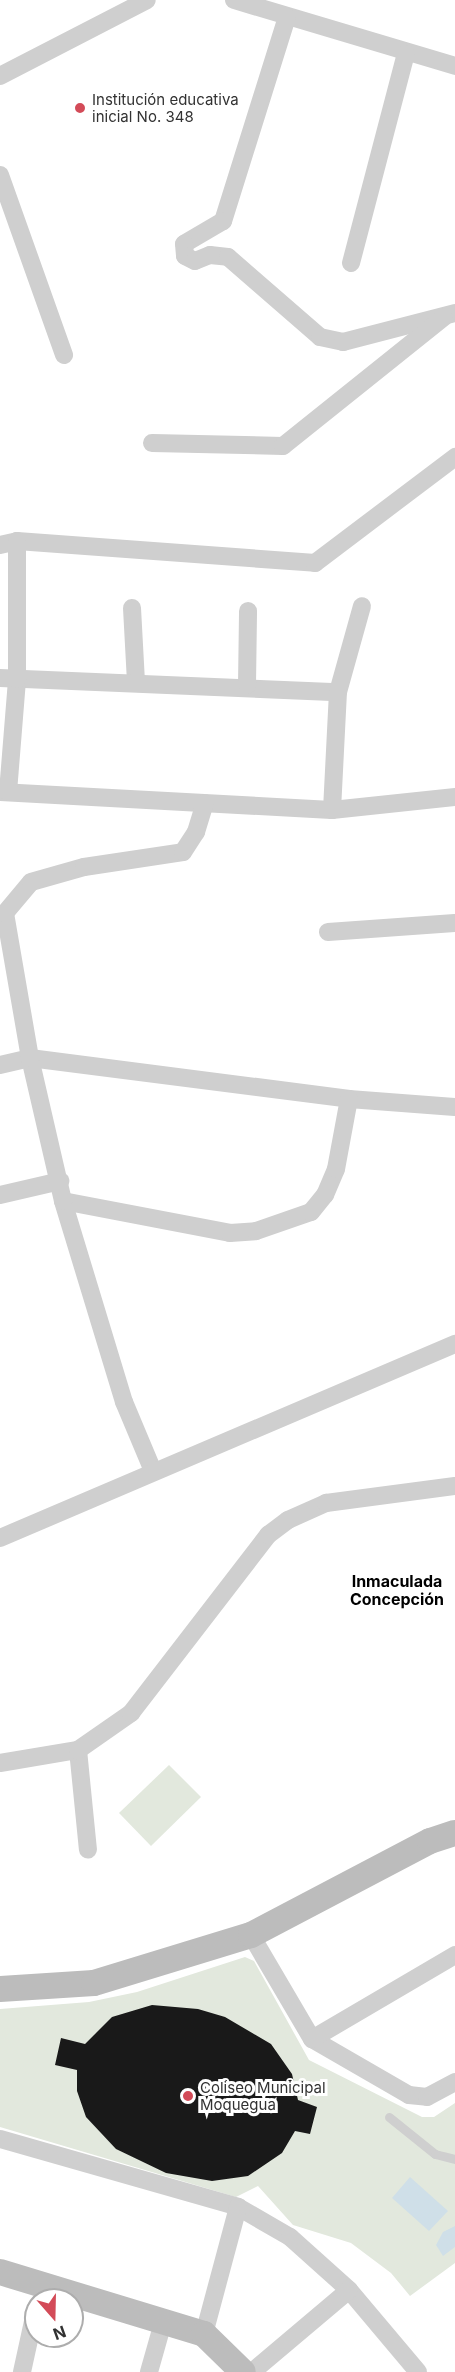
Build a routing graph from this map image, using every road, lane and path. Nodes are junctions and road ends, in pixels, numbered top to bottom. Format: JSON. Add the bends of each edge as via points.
{"nodes":[{"id":1,"x":147,"y":0,"type":"edge"},
{"id":2,"x":234,"y":0,"type":"edge"},
{"id":3,"x":288,"y":17,"type":"junction"},
{"id":4,"x":406,"y":54,"type":"junction"},
{"id":5,"x":455,"y":66,"type":"edge"},
{"id":6,"x":0,"y":76,"type":"edge"},
{"id":7,"x":0,"y":175,"type":"edge"},
{"id":8,"x":351,"y":263,"type":"dead end"},
{"id":9,"x":454,"y":311,"type":"edge"},
{"id":10,"x":64,"y":355,"type":"dead end"},
{"id":11,"x":152,"y":443,"type":"dead end"},
{"id":12,"x":455,"y":457,"type":"edge"},
{"id":13,"x":9,"y":543,"type":"edge"},
{"id":14,"x":362,"y":606,"type":"dead end"},
{"id":15,"x":132,"y":608,"type":"dead end"},
{"id":16,"x":248,"y":611,"type":"dead end"},
{"id":17,"x":8,"y":678,"type":"edge"},
{"id":18,"x":136,"y":683,"type":"junction"},
{"id":19,"x":247,"y":685,"type":"junction"},
{"id":20,"x":338,"y":692,"type":"junction"},
{"id":21,"x":4,"y":792,"type":"edge"},
{"id":22,"x":455,"y":797,"type":"edge"},
{"id":23,"x":205,"y":803,"type":"junction"},
{"id":24,"x":332,"y":810,"type":"junction"},
{"id":25,"x":455,"y":923,"type":"edge"},
{"id":26,"x":328,"y":932,"type":"dead end"},
{"id":27,"x":30,"y":1058,"type":"junction"},
{"id":28,"x":0,"y":1065,"type":"edge"},
{"id":29,"x":349,"y":1099,"type":"junction"},
{"id":30,"x":455,"y":1107,"type":"edge"},
{"id":31,"x":60,"y":1181,"type":"junction"},
{"id":32,"x":0,"y":1195,"type":"edge"},
{"id":33,"x":63,"y":1201,"type":"junction"},
{"id":34,"x":455,"y":1344,"type":"edge"},
{"id":35,"x":153,"y":1471,"type":"junction"},
{"id":36,"x":455,"y":1486,"type":"edge"},
{"id":37,"x":0,"y":1538,"type":"edge"},
{"id":38,"x":78,"y":1750,"type":"junction"},
{"id":39,"x":0,"y":1763,"type":"edge"},
{"id":40,"x":455,"y":1833,"type":"edge"},
{"id":41,"x":88,"y":1850,"type":"dead end"},
{"id":42,"x":251,"y":1935,"type":"junction"},
{"id":43,"x":455,"y":1955,"type":"edge"},
{"id":44,"x":0,"y":1989,"type":"edge"},
{"id":45,"x":312,"y":2039,"type":"junction"},
{"id":46,"x":455,"y":2082,"type":"edge"},
{"id":47,"x":389,"y":2116,"type":"dead end"},
{"id":48,"x":0,"y":2139,"type":"edge"},
{"id":49,"x":455,"y":2159,"type":"edge"},
{"id":50,"x":238,"y":2208,"type":"junction"},
{"id":51,"x":0,"y":2272,"type":"edge"},
{"id":52,"x":34,"y":2288,"type":"edge"},
{"id":53,"x":349,"y":2290,"type":"junction"},
{"id":54,"x":84,"y":2301,"type":"edge"},
{"id":55,"x":164,"y":2319,"type":"junction"},
{"id":56,"x":204,"y":2334,"type":"junction"},
{"id":57,"x":27,"y":2348,"type":"edge"},
{"id":58,"x":22,"y":2372,"type":"edge"},
{"id":59,"x":149,"y":2372,"type":"edge"},
{"id":60,"x":243,"y":2372,"type":"edge"},
{"id":61,"x":252,"y":2372,"type":"edge"},
{"id":62,"x":418,"y":2372,"type":"edge"}],
"edges":[{"from":1,"to":6,"type":"street"},
{"from":2,"to":3,"type":"street"},
{"from":3,"to":4,"type":"street"},
{"from":3,"to":9,"type":"street","via":[[223,221],[184,244],[185,256],[195,261],[210,255],[228,257],[320,337],[343,342]]},
{"from":4,"to":5,"type":"street"},
{"from":4,"to":8,"type":"street"},
{"from":7,"to":10,"type":"street"},
{"from":9,"to":11,"type":"street","via":[[283,446]]},
{"from":12,"to":13,"type":"street","via":[[315,563]]},
{"from":13,"to":17,"type":"street"},
{"from":14,"to":20,"type":"street"},
{"from":15,"to":18,"type":"street"},
{"from":16,"to":19,"type":"street"},
{"from":17,"to":18,"type":"street"},
{"from":17,"to":21,"type":"street"},
{"from":18,"to":19,"type":"street"},
{"from":19,"to":20,"type":"street"},
{"from":20,"to":24,"type":"street"},
{"from":21,"to":23,"type":"street"},
{"from":22,"to":24,"type":"street"},
{"from":23,"to":24,"type":"street"},
{"from":23,"to":27,"type":"street","via":[[196,832],[183,852],[84,867],[31,882],[14,899],[6,913]]},
{"from":25,"to":26,"type":"street"},
{"from":27,"to":28,"type":"street"},
{"from":27,"to":29,"type":"street"},
{"from":27,"to":31,"type":"street"},
{"from":29,"to":30,"type":"street"},
{"from":29,"to":33,"type":"street","via":[[336,1169],[325,1195],[311,1212],[256,1231],[230,1233]]},
{"from":31,"to":32,"type":"street"},
{"from":31,"to":33,"type":"street"},
{"from":33,"to":35,"type":"street","via":[[124,1402]]},
{"from":34,"to":35,"type":"street"},
{"from":35,"to":37,"type":"street"},
{"from":36,"to":38,"type":"street","via":[[326,1503],[288,1520],[268,1535],[131,1713]]},
{"from":38,"to":39,"type":"street"},
{"from":38,"to":41,"type":"street"},
{"from":40,"to":42,"type":"street","via":[[430,1841]]},
{"from":42,"to":44,"type":"street","via":[[94,1983]]},
{"from":42,"to":45,"type":"street"},
{"from":43,"to":45,"type":"street"},
{"from":45,"to":46,"type":"street","via":[[409,2095],[428,2097]]},
{"from":47,"to":49,"type":"lane","via":[[435,2154]]},
{"from":48,"to":50,"type":"street"},
{"from":50,"to":53,"type":"street","via":[[290,2237]]},
{"from":50,"to":56,"type":"street"},
{"from":51,"to":52,"type":"street"},
{"from":53,"to":61,"type":"street"},
{"from":53,"to":62,"type":"street"},
{"from":54,"to":55,"type":"street"},
{"from":55,"to":56,"type":"street"},
{"from":55,"to":59,"type":"street"},
{"from":56,"to":60,"type":"street"},
{"from":57,"to":58,"type":"street"}]}
